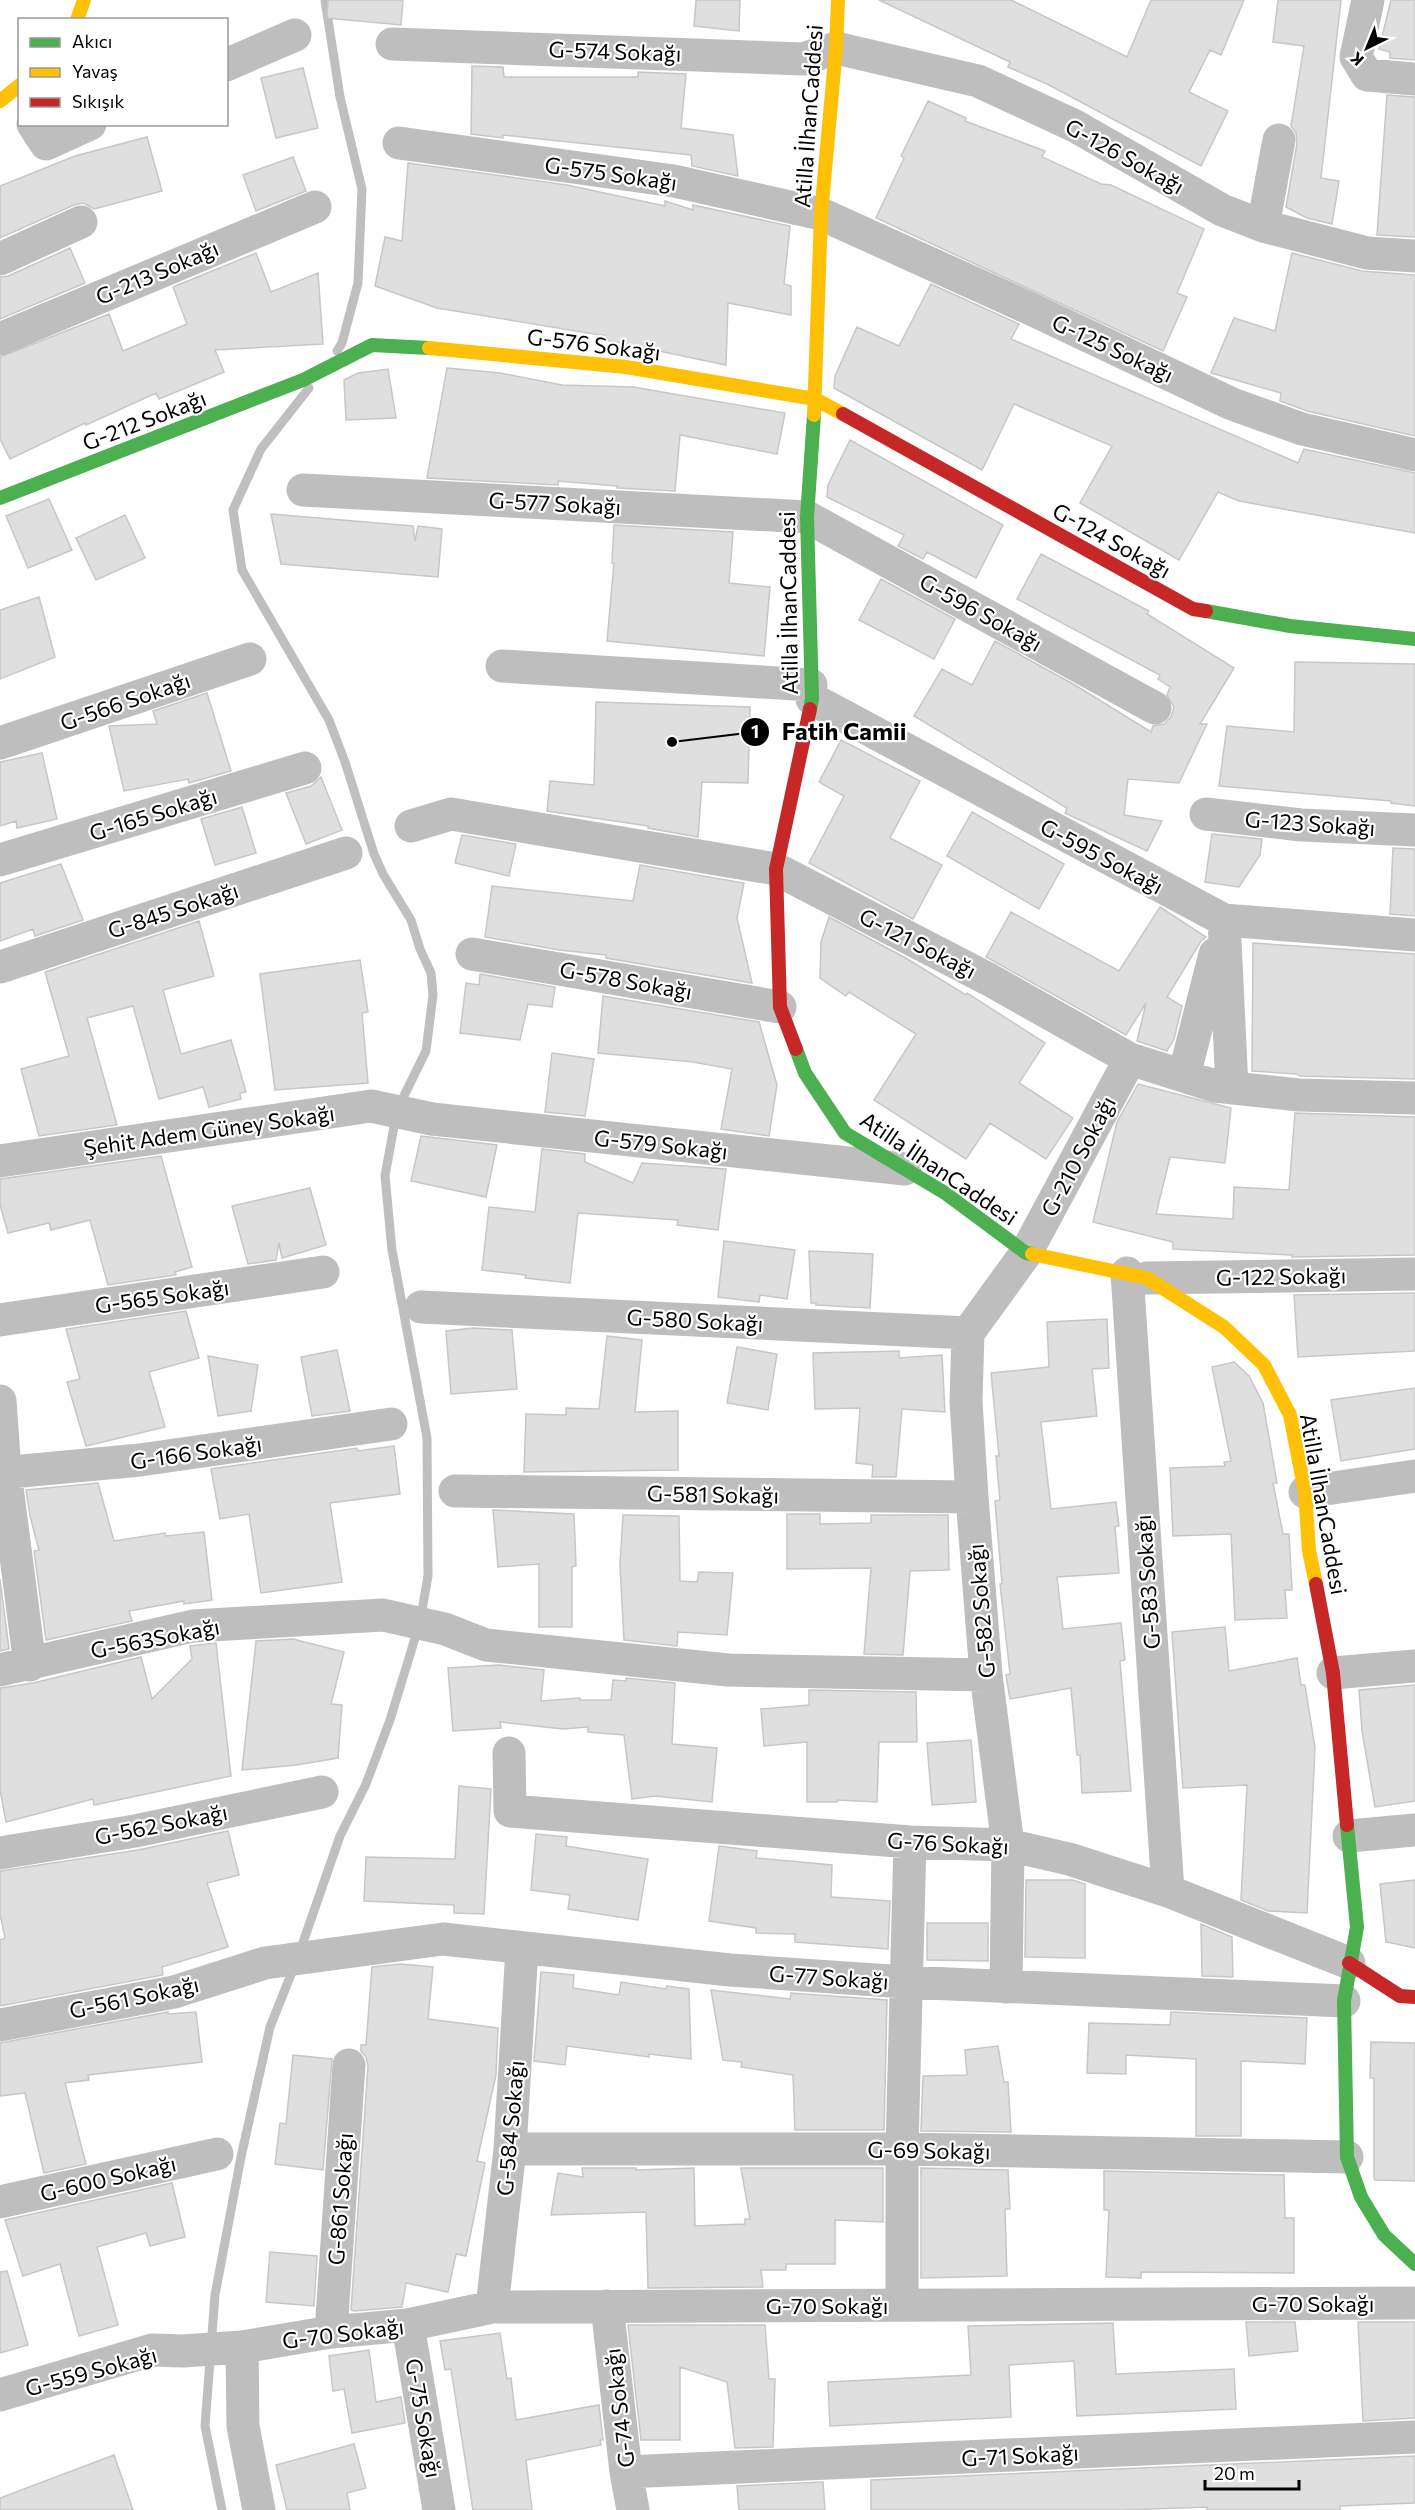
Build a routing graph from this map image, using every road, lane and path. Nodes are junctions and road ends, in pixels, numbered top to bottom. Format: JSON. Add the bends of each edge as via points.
{"nodes":[{"id":1,"x":84,"y":0,"type":"edge"},
{"id":2,"x":838,"y":0,"type":"edge"},
{"id":3,"x":1368,"y":0,"type":"edge"},
{"id":4,"x":78,"y":18,"type":"edge"},
{"id":5,"x":295,"y":35,"type":"dead end"},
{"id":6,"x":392,"y":44,"type":"dead end"},
{"id":7,"x":836,"y":48,"type":"junction"},
{"id":8,"x":228,"y":64,"type":"edge"},
{"id":9,"x":1415,"y":79,"type":"edge"},
{"id":10,"x":34,"y":126,"type":"edge"},
{"id":11,"x":86,"y":126,"type":"edge"},
{"id":12,"x":1279,"y":140,"type":"dead end"},
{"id":13,"x":399,"y":143,"type":"dead end"},
{"id":14,"x":315,"y":207,"type":"dead end"},
{"id":15,"x":821,"y":214,"type":"junction"},
{"id":16,"x":81,"y":222,"type":"dead end"},
{"id":17,"x":1263,"y":226,"type":"junction"},
{"id":18,"x":1415,"y":256,"type":"edge"},
{"id":19,"x":0,"y":259,"type":"edge"},
{"id":20,"x":0,"y":339,"type":"edge"},
{"id":21,"x":366,"y":347,"type":"joint"},
{"id":22,"x":815,"y":399,"type":"junction"},
{"id":23,"x":1415,"y":455,"type":"edge"},
{"id":24,"x":303,"y":490,"type":"dead end"},
{"id":25,"x":0,"y":498,"type":"edge"},
{"id":26,"x":807,"y":517,"type":"junction"},
{"id":27,"x":1415,"y":639,"type":"edge"},
{"id":28,"x":250,"y":659,"type":"dead end"},
{"id":29,"x":502,"y":666,"type":"dead end"},
{"id":30,"x":812,"y":692,"type":"junction"},
{"id":31,"x":1155,"y":708,"type":"dead end"},
{"id":32,"x":0,"y":742,"type":"edge"},
{"id":33,"x":305,"y":768,"type":"dead end"},
{"id":34,"x":1206,"y":814,"type":"dead end"},
{"id":35,"x":411,"y":826,"type":"dead end"},
{"id":36,"x":1415,"y":830,"type":"edge"},
{"id":37,"x":346,"y":853,"type":"dead end"},
{"id":38,"x":0,"y":860,"type":"edge"},
{"id":39,"x":776,"y":869,"type":"junction"},
{"id":40,"x":1224,"y":920,"type":"junction"},
{"id":41,"x":1415,"y":935,"type":"edge"},
{"id":42,"x":472,"y":954,"type":"dead end"},
{"id":43,"x":0,"y":967,"type":"edge"},
{"id":44,"x":780,"y":1007,"type":"junction"},
{"id":45,"x":1130,"y":1059,"type":"junction"},
{"id":46,"x":1184,"y":1076,"type":"junction"},
{"id":47,"x":1232,"y":1088,"type":"junction"},
{"id":48,"x":1415,"y":1098,"type":"edge"},
{"id":49,"x":418,"y":1116,"type":"joint"},
{"id":50,"x":0,"y":1161,"type":"edge"},
{"id":51,"x":905,"y":1169,"type":"junction"},
{"id":52,"x":1026,"y":1253,"type":"junction"},
{"id":53,"x":323,"y":1272,"type":"dead end"},
{"id":54,"x":1415,"y":1274,"type":"edge"},
{"id":55,"x":1137,"y":1275,"type":"junction"},
{"id":56,"x":421,"y":1307,"type":"dead end"},
{"id":57,"x":0,"y":1320,"type":"edge"},
{"id":58,"x":968,"y":1333,"type":"junction"},
{"id":59,"x":0,"y":1401,"type":"edge"},
{"id":60,"x":392,"y":1424,"type":"dead end"},
{"id":61,"x":3,"y":1472,"type":"edge"},
{"id":62,"x":1415,"y":1476,"type":"edge"},
{"id":63,"x":455,"y":1491,"type":"dead end"},
{"id":64,"x":1305,"y":1492,"type":"junction"},
{"id":65,"x":972,"y":1497,"type":"junction"},
{"id":66,"x":1415,"y":1666,"type":"edge"},
{"id":67,"x":15,"y":1668,"type":"edge"},
{"id":68,"x":1333,"y":1673,"type":"junction"},
{"id":69,"x":986,"y":1675,"type":"junction"},
{"id":70,"x":509,"y":1753,"type":"dead end"},
{"id":71,"x":322,"y":1792,"type":"dead end"},
{"id":72,"x":1415,"y":1830,"type":"edge"},
{"id":73,"x":1349,"y":1836,"type":"junction"},
{"id":74,"x":910,"y":1842,"type":"junction"},
{"id":75,"x":1008,"y":1845,"type":"junction"},
{"id":76,"x":0,"y":1853,"type":"edge"},
{"id":77,"x":1168,"y":1891,"type":"junction"},
{"id":78,"x":522,"y":1948,"type":"junction"},
{"id":79,"x":316,"y":1956,"type":"joint"},
{"id":80,"x":1349,"y":1963,"type":"junction"},
{"id":81,"x":905,"y":1982,"type":"junction"},
{"id":82,"x":1006,"y":1987,"type":"junction"},
{"id":83,"x":1415,"y":1997,"type":"edge"},
{"id":84,"x":1344,"y":2001,"type":"junction"},
{"id":85,"x":0,"y":2025,"type":"edge"},
{"id":86,"x":349,"y":2065,"type":"dead end"},
{"id":87,"x":510,"y":2149,"type":"junction"},
{"id":88,"x":902,"y":2149,"type":"junction"},
{"id":89,"x":217,"y":2154,"type":"dead end"},
{"id":90,"x":1347,"y":2157,"type":"junction"},
{"id":91,"x":0,"y":2202,"type":"edge"},
{"id":92,"x":1415,"y":2264,"type":"edge"},
{"id":93,"x":1415,"y":2303,"type":"edge"},
{"id":94,"x":902,"y":2304,"type":"junction"},
{"id":95,"x":607,"y":2306,"type":"junction"},
{"id":96,"x":492,"y":2307,"type":"junction"},
{"id":97,"x":408,"y":2325,"type":"junction"},
{"id":98,"x":331,"y":2332,"type":"junction"},
{"id":99,"x":242,"y":2347,"type":"junction"},
{"id":100,"x":183,"y":2351,"type":"joint"},
{"id":101,"x":0,"y":2395,"type":"edge"},
{"id":102,"x":1415,"y":2437,"type":"edge"},
{"id":103,"x":626,"y":2472,"type":"junction"},
{"id":104,"x":259,"y":2510,"type":"edge"},
{"id":105,"x":439,"y":2510,"type":"edge"},
{"id":106,"x":633,"y":2510,"type":"edge"}],
"edges":[{"from":1,"to":4,"type":"main road"},
{"from":2,"to":7,"type":"main road","name":"Atilla İlhanCaddesi"},
{"from":3,"to":9,"type":"street","via":[[1356,57],[1367,75]]},
{"from":5,"to":8,"type":"street"},
{"from":6,"to":7,"type":"street","name":"G-574 Sokağı","via":[[804,59]]},
{"from":7,"to":15,"type":"main road","name":"Atilla İlhanCaddesi"},
{"from":7,"to":17,"type":"street","name":"G-126 Sokağı","via":[[978,81],[1075,126],[1222,210]]},
{"from":10,"to":11,"type":"street","via":[[46,144]]},
{"from":12,"to":17,"type":"street"},
{"from":13,"to":15,"type":"street","name":"G-575 Sokağı","via":[[674,181]]},
{"from":14,"to":20,"type":"street","name":"G-213 Sokağı"},
{"from":15,"to":22,"type":"main road","name":"Atilla İlhanCaddesi"},
{"from":15,"to":23,"type":"street","name":"G-125 Sokağı","via":[[1232,404],[1302,429]]},
{"from":16,"to":19,"type":"street"},
{"from":17,"to":18,"type":"street","name":"G-126 Sokağı","via":[[1367,253]]},
{"from":21,"to":22,"type":"main road","name":"G-576 Sokağı","via":[[464,350],[626,367]]},
{"from":21,"to":25,"type":"main road","name":"G-212 Sokağı","via":[[303,380]]},
{"from":22,"to":26,"type":"main road","name":"Atilla İlhanCaddesi"},
{"from":22,"to":27,"type":"main road","name":"G-124 Sokağı","via":[[1193,609],[1290,626]]},
{"from":24,"to":26,"type":"street","name":"G-577 Sokağı"},
{"from":26,"to":30,"type":"main road","name":"Atilla İlhanCaddesi"},
{"from":26,"to":31,"type":"street","name":"G-596 Sokağı"},
{"from":28,"to":32,"type":"street","name":"G-566 Sokağı"},
{"from":29,"to":30,"type":"street"},
{"from":30,"to":39,"type":"main road","name":"Atilla İlhanCaddesi"},
{"from":30,"to":40,"type":"street","name":"G-595 Sokağı"},
{"from":33,"to":38,"type":"street","name":"G-165 Sokağı"},
{"from":34,"to":36,"type":"street","name":"G-123 Sokağı","via":[[1301,825]]},
{"from":35,"to":39,"type":"street","name":"G-121 Sokağı","via":[[451,814]]},
{"from":37,"to":43,"type":"street","name":"G-845 Sokağı"},
{"from":39,"to":44,"type":"main road","name":"Atilla İlhanCaddesi"},
{"from":39,"to":45,"type":"street","name":"G-121 Sokağı","via":[[990,980]]},
{"from":40,"to":41,"type":"street","name":"G-595 Sokağı"},
{"from":40,"to":46,"type":"street"},
{"from":40,"to":47,"type":"street"},
{"from":42,"to":44,"type":"street","name":"G-578 Sokağı"},
{"from":44,"to":51,"type":"main road","name":"Atilla İlhanCaddesi","via":[[805,1073],[845,1133]]},
{"from":45,"to":46,"type":"street","name":"G-121 Sokağı"},
{"from":45,"to":52,"type":"street","name":"G-210 Sokağı"},
{"from":46,"to":47,"type":"street","name":"G-121 Sokağı"},
{"from":47,"to":48,"type":"street","name":"G-121 Sokağı","via":[[1299,1095]]},
{"from":49,"to":50,"type":"street","name":"Şehit Adem Güney Sokağı","via":[[376,1107],[348,1109]]},
{"from":49,"to":51,"type":"street","name":"G-579 Sokağı","via":[[509,1129]]},
{"from":51,"to":52,"type":"main road","name":"Atilla İlhanCaddesi","via":[[945,1193]]},
{"from":52,"to":55,"type":"main road","name":"Atilla İlhanCaddesi"},
{"from":52,"to":58,"type":"street"},
{"from":53,"to":57,"type":"street","name":"G-565 Sokağı"},
{"from":54,"to":55,"type":"street","name":"G-122 Sokağı"},
{"from":55,"to":64,"type":"main road","name":"Atilla İlhanCaddesi","via":[[1224,1327],[1264,1365],[1290,1415]]},
{"from":55,"to":77,"type":"street","name":"G-583 Sokağı"},
{"from":56,"to":58,"type":"street","name":"G-580 Sokağı"},
{"from":58,"to":65,"type":"street","name":"G-582 Sokağı","via":[[966,1401]]},
{"from":59,"to":61,"type":"street"},
{"from":60,"to":61,"type":"street","name":"G-166 Sokağı","via":[[140,1460]]},
{"from":61,"to":67,"type":"street"},
{"from":62,"to":64,"type":"street"},
{"from":63,"to":65,"type":"street","name":"G-581 Sokağı"},
{"from":64,"to":68,"type":"main road","name":"Atilla İlhanCaddesi","via":[[1309,1551]]},
{"from":65,"to":69,"type":"street","name":"G-582 Sokağı"},
{"from":66,"to":68,"type":"street"},
{"from":67,"to":69,"type":"street","name":"G-563Sokağı","via":[[193,1626],[383,1615],[445,1629],[486,1646],[728,1670]]},
{"from":68,"to":73,"type":"main road","name":"Atilla İlhanCaddesi"},
{"from":69,"to":75,"type":"street","name":"G-582 Sokağı"},
{"from":70,"to":74,"type":"street","name":"G-76 Sokağı","via":[[510,1811]]},
{"from":71,"to":76,"type":"street","name":"G-562 Sokağı"},
{"from":72,"to":73,"type":"street"},
{"from":73,"to":80,"type":"main road","name":"Atilla İlhanCaddesi","via":[[1357,1927]]},
{"from":74,"to":75,"type":"street","name":"G-76 Sokağı"},
{"from":74,"to":81,"type":"street"},
{"from":75,"to":77,"type":"street","name":"G-76 Sokağı","via":[[1069,1859]]},
{"from":75,"to":82,"type":"street","name":"G-582 Sokağı"},
{"from":77,"to":80,"type":"street","name":"G-76 Sokağı"},
{"from":78,"to":79,"type":"street","name":"G-77 Sokağı","via":[[443,1939]]},
{"from":78,"to":81,"type":"street","name":"G-77 Sokağı","via":[[730,1970]]},
{"from":78,"to":87,"type":"street","name":"G-584 Sokağı"},
{"from":79,"to":85,"type":"street","name":"G-561 Sokağı","via":[[265,1963],[174,1992]]},
{"from":80,"to":83,"type":"main road","name":"G-76 Sokağı","via":[[1400,1996]]},
{"from":80,"to":84,"type":"main road","name":"Atilla İlhanCaddesi"},
{"from":81,"to":82,"type":"street","name":"G-77 Sokağı"},
{"from":81,"to":88,"type":"street"},
{"from":82,"to":84,"type":"street","name":"G-77 Sokağı"},
{"from":84,"to":90,"type":"main road","name":"Atilla İlhanCaddesi"},
{"from":86,"to":98,"type":"street","name":"G-861 Sokağı"},
{"from":87,"to":88,"type":"street","name":"G-69 Sokağı"},
{"from":87,"to":96,"type":"street","name":"G-584 Sokağı"},
{"from":88,"to":90,"type":"street","name":"G-69 Sokağı"},
{"from":88,"to":94,"type":"street"},
{"from":89,"to":91,"type":"street","name":"G-600 Sokağı"},
{"from":90,"to":92,"type":"main road","name":"Atilla İlhanCaddesi","via":[[1360,2197],[1384,2235]]},
{"from":93,"to":94,"type":"street","name":"G-70 Sokağı"},
{"from":94,"to":95,"type":"street","name":"G-70 Sokağı"},
{"from":95,"to":96,"type":"street","name":"G-70 Sokağı"},
{"from":95,"to":103,"type":"street","name":"G-74 Sokağı"},
{"from":96,"to":97,"type":"street","name":"G-70 Sokağı"},
{"from":97,"to":98,"type":"street","name":"G-70 Sokağı"},
{"from":97,"to":105,"type":"street","name":"G-75 Sokağı"},
{"from":98,"to":99,"type":"street","name":"G-70 Sokağı"},
{"from":99,"to":100,"type":"street","name":"G-70 Sokağı"},
{"from":99,"to":104,"type":"street","via":[[243,2426]]},
{"from":100,"to":101,"type":"street","name":"G-559 Sokağı","via":[[152,2350]]},
{"from":102,"to":103,"type":"street","name":"G-71 Sokağı"},
{"from":103,"to":106,"type":"street","name":"G-74 Sokağı"}]}
